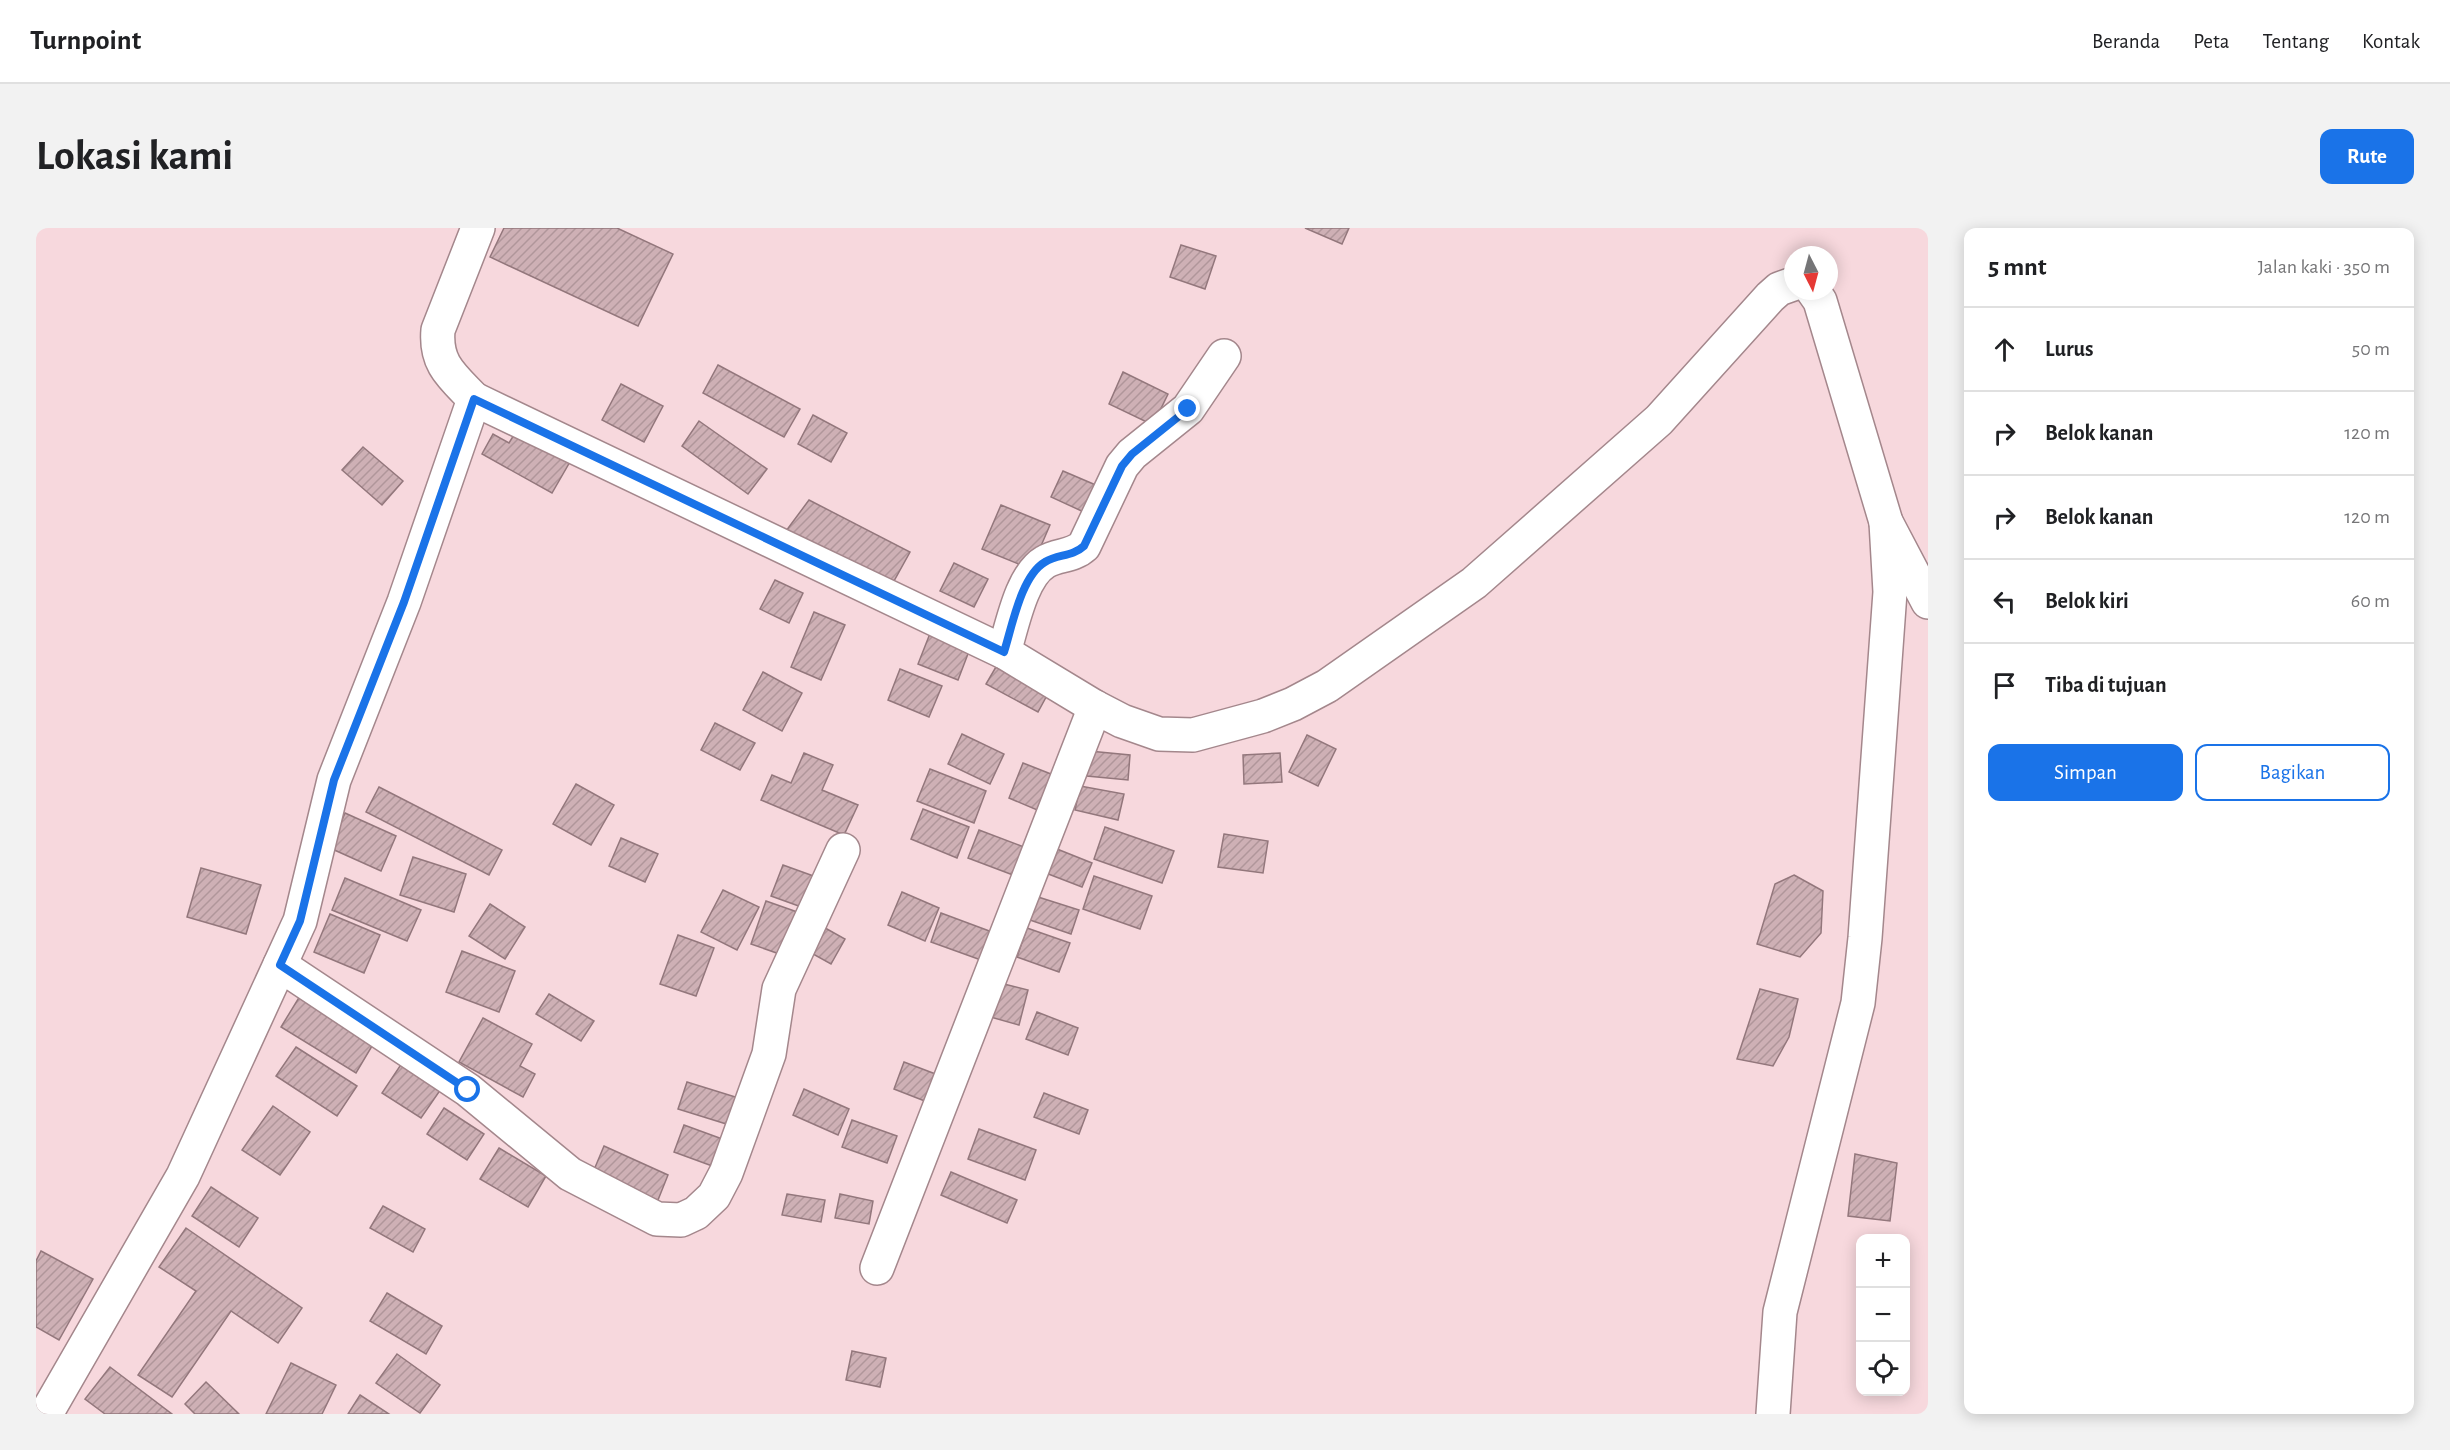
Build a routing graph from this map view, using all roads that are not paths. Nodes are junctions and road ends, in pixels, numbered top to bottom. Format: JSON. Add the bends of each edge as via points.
{"nodes":[{"id":1,"x":478,"y":228,"type":"edge"},
{"id":2,"x":1784,"y":287,"type":"edge"},
{"id":3,"x":1819,"y":300,"type":"edge"},
{"id":4,"x":1224,"y":356,"type":"dead end"},
{"id":5,"x":474,"y":399,"type":"junction"},
{"id":6,"x":1886,"y":522,"type":"junction"},
{"id":7,"x":1928,"y":602,"type":"edge"},
{"id":8,"x":1004,"y":652,"type":"junction"},
{"id":9,"x":1095,"y":707,"type":"junction"},
{"id":10,"x":843,"y":850,"type":"dead end"},
{"id":11,"x":280,"y":965,"type":"junction"},
{"id":12,"x":877,"y":1268,"type":"dead end"},
{"id":13,"x":46,"y":1414,"type":"edge"},
{"id":14,"x":1773,"y":1414,"type":"edge"}],
"edges":[{"from":1,"to":5,"type":"street","via":[[438,330],[437,347],[442,363]]},
{"from":2,"to":9,"type":"street","via":[[1770,297],[1659,420],[1473,583],[1327,686],[1263,716],[1193,735],[1159,734]]},
{"from":3,"to":6,"type":"street"},
{"from":4,"to":8,"type":"street","via":[[1188,409],[1122,466],[1084,546],[1044,562],[1035,570]]},
{"from":5,"to":8,"type":"street"},
{"from":5,"to":11,"type":"street","via":[[404,602],[334,780],[300,921]]},
{"from":6,"to":7,"type":"street"},
{"from":6,"to":14,"type":"street","via":[[1890,592],[1858,1003],[1780,1312]]},
{"from":8,"to":9,"type":"street"},
{"from":9,"to":12,"type":"street"},
{"from":10,"to":11,"type":"street","via":[[779,989],[769,1054],[726,1173],[714,1196],[681,1221],[657,1219],[570,1174],[468,1090]]},
{"from":11,"to":13,"type":"street","via":[[183,1176]]}]}
